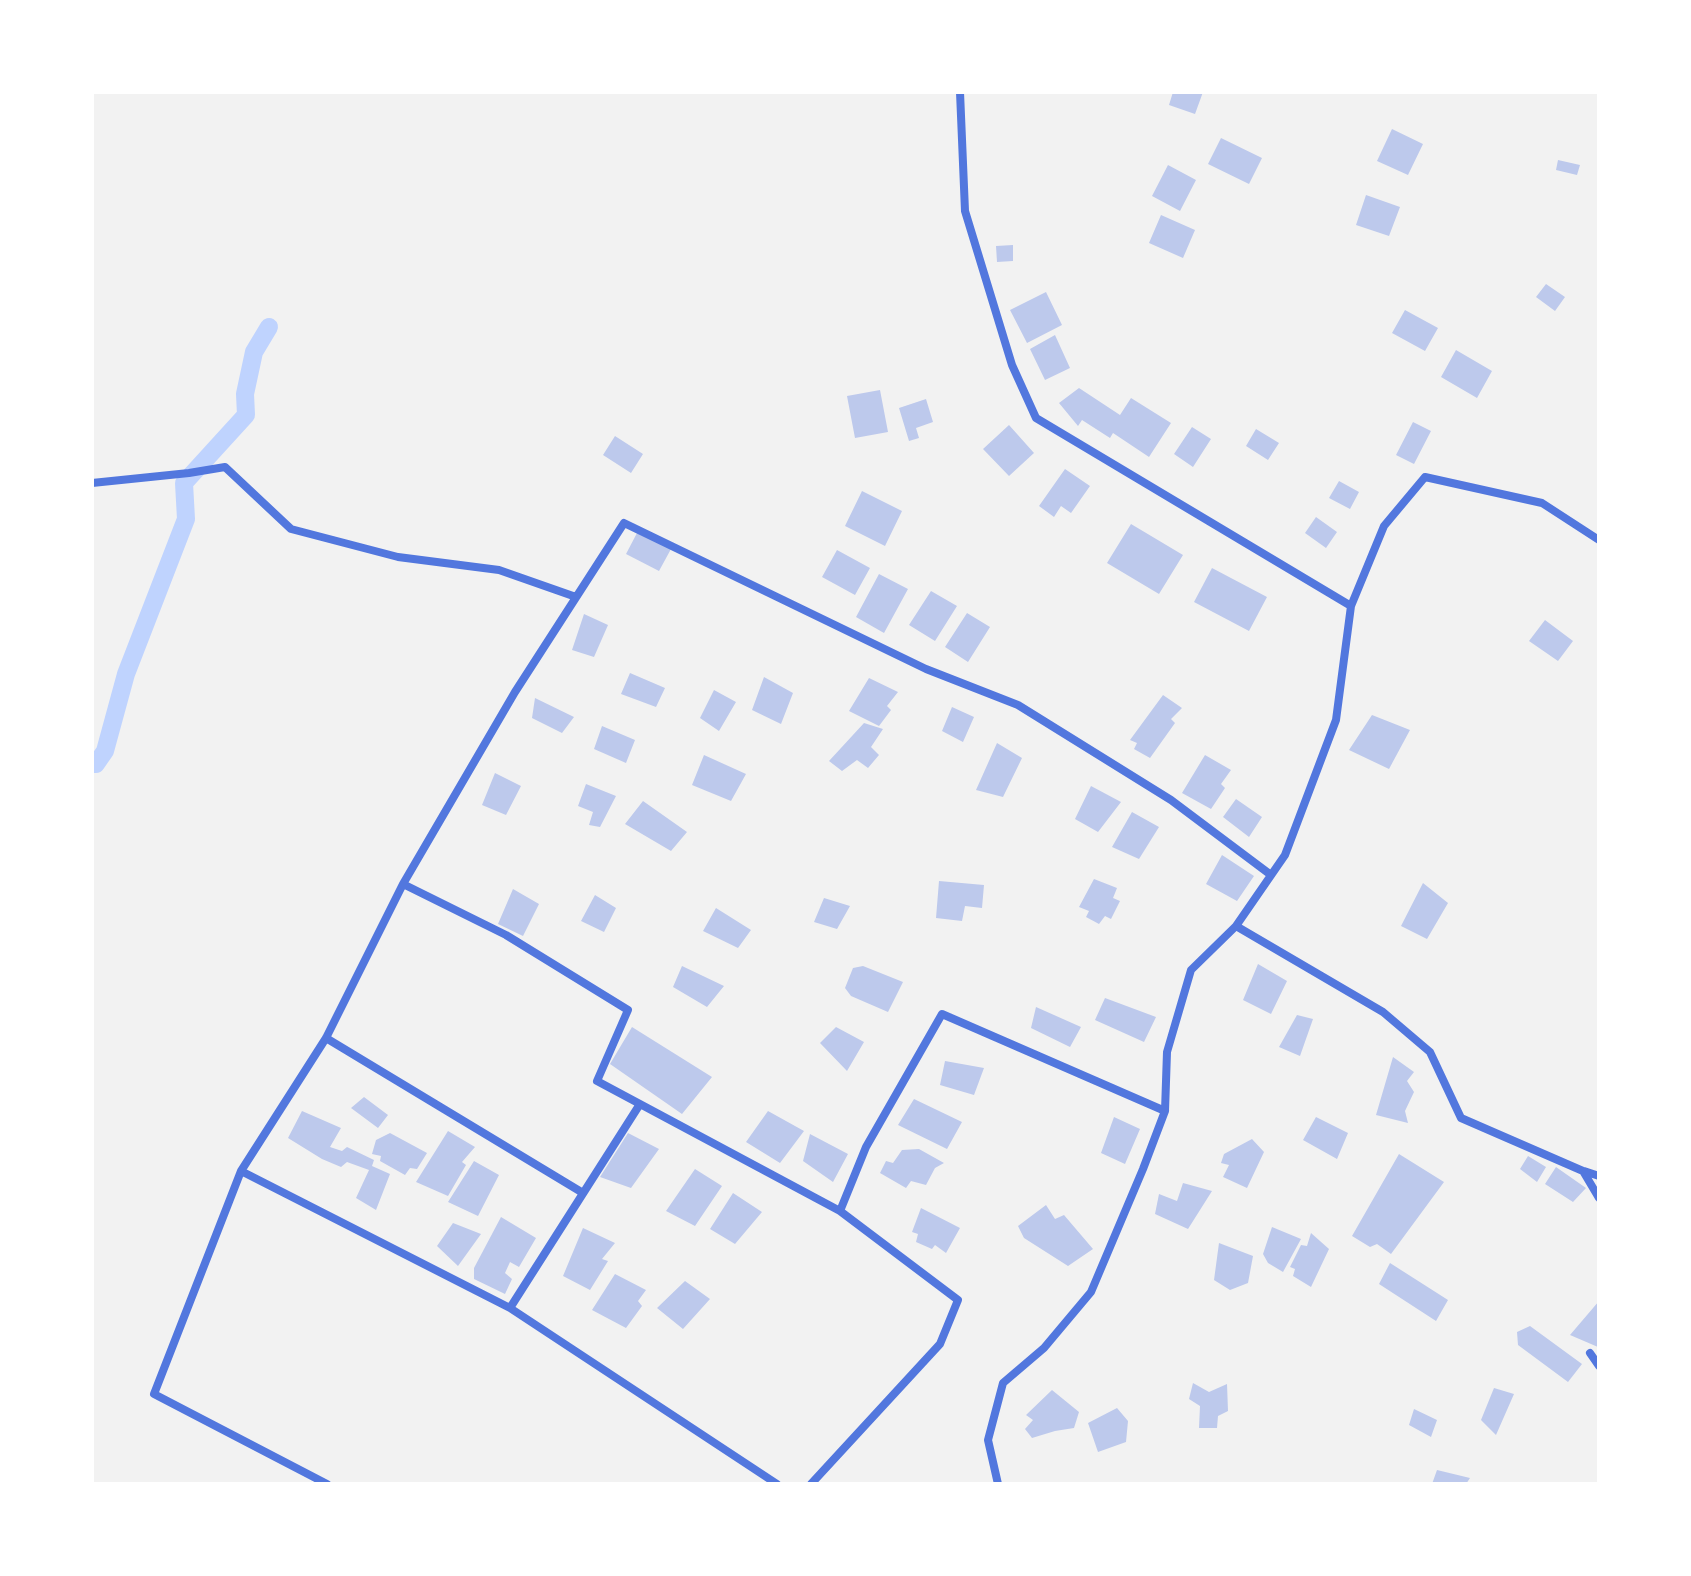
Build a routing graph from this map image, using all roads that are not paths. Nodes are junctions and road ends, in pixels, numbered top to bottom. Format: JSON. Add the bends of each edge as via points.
{"nodes":[{"id":1,"x":960,"y":92,"type":"edge"},
{"id":2,"x":92,"y":483,"type":"edge"},
{"id":3,"x":1599,"y":540,"type":"edge"},
{"id":4,"x":576,"y":597,"type":"junction"},
{"id":5,"x":1351,"y":606,"type":"junction"},
{"id":6,"x":1271,"y":875,"type":"junction"},
{"id":7,"x":403,"y":884,"type":"junction"},
{"id":8,"x":1236,"y":926,"type":"junction"},
{"id":9,"x":326,"y":1038,"type":"junction"},
{"id":10,"x":640,"y":1104,"type":"junction"},
{"id":11,"x":1165,"y":1111,"type":"junction"},
{"id":12,"x":241,"y":1171,"type":"junction"},
{"id":13,"x":1583,"y":1171,"type":"junction"},
{"id":14,"x":1599,"y":1176,"type":"edge"},
{"id":15,"x":583,"y":1193,"type":"junction"},
{"id":16,"x":1599,"y":1198,"type":"edge"},
{"id":17,"x":840,"y":1211,"type":"junction"},
{"id":18,"x":510,"y":1308,"type":"junction"},
{"id":19,"x":1590,"y":1353,"type":"dead end"},
{"id":20,"x":1599,"y":1366,"type":"edge"},
{"id":21,"x":327,"y":1484,"type":"edge"},
{"id":22,"x":777,"y":1484,"type":"edge"},
{"id":23,"x":811,"y":1484,"type":"edge"},
{"id":24,"x":998,"y":1484,"type":"edge"}],
"edges":[{"from":1,"to":5,"type":"street","via":[[965,211],[1012,365],[1036,418]]},
{"from":2,"to":4,"type":"street","via":[[225,467],[291,529],[398,557],[499,570]]},
{"from":3,"to":5,"type":"street","via":[[1542,503],[1425,477],[1384,526]]},
{"from":4,"to":6,"type":"street","via":[[624,523],[926,669],[1018,705],[1171,800]]},
{"from":4,"to":7,"type":"street"},
{"from":5,"to":6,"type":"street","via":[[1336,720],[1285,855]]},
{"from":6,"to":8,"type":"street"},
{"from":7,"to":9,"type":"street"},
{"from":7,"to":10,"type":"street","via":[[506,935],[628,1010],[597,1081]]},
{"from":8,"to":11,"type":"street","via":[[1191,970],[1167,1052]]},
{"from":8,"to":13,"type":"street","via":[[1383,1012],[1430,1052],[1461,1118]]},
{"from":9,"to":12,"type":"street"},
{"from":9,"to":15,"type":"street"},
{"from":10,"to":15,"type":"street"},
{"from":10,"to":17,"type":"street"},
{"from":11,"to":17,"type":"street","via":[[942,1014],[866,1147]]},
{"from":11,"to":24,"type":"street","via":[[1091,1292],[1044,1348],[1003,1383],[988,1440]]},
{"from":12,"to":18,"type":"street"},
{"from":12,"to":21,"type":"street","via":[[154,1394]]},
{"from":13,"to":14,"type":"street"},
{"from":13,"to":16,"type":"street"},
{"from":15,"to":18,"type":"street"},
{"from":17,"to":23,"type":"street","via":[[958,1300],[940,1344]]},
{"from":18,"to":22,"type":"street"},
{"from":19,"to":20,"type":"street"}]}
